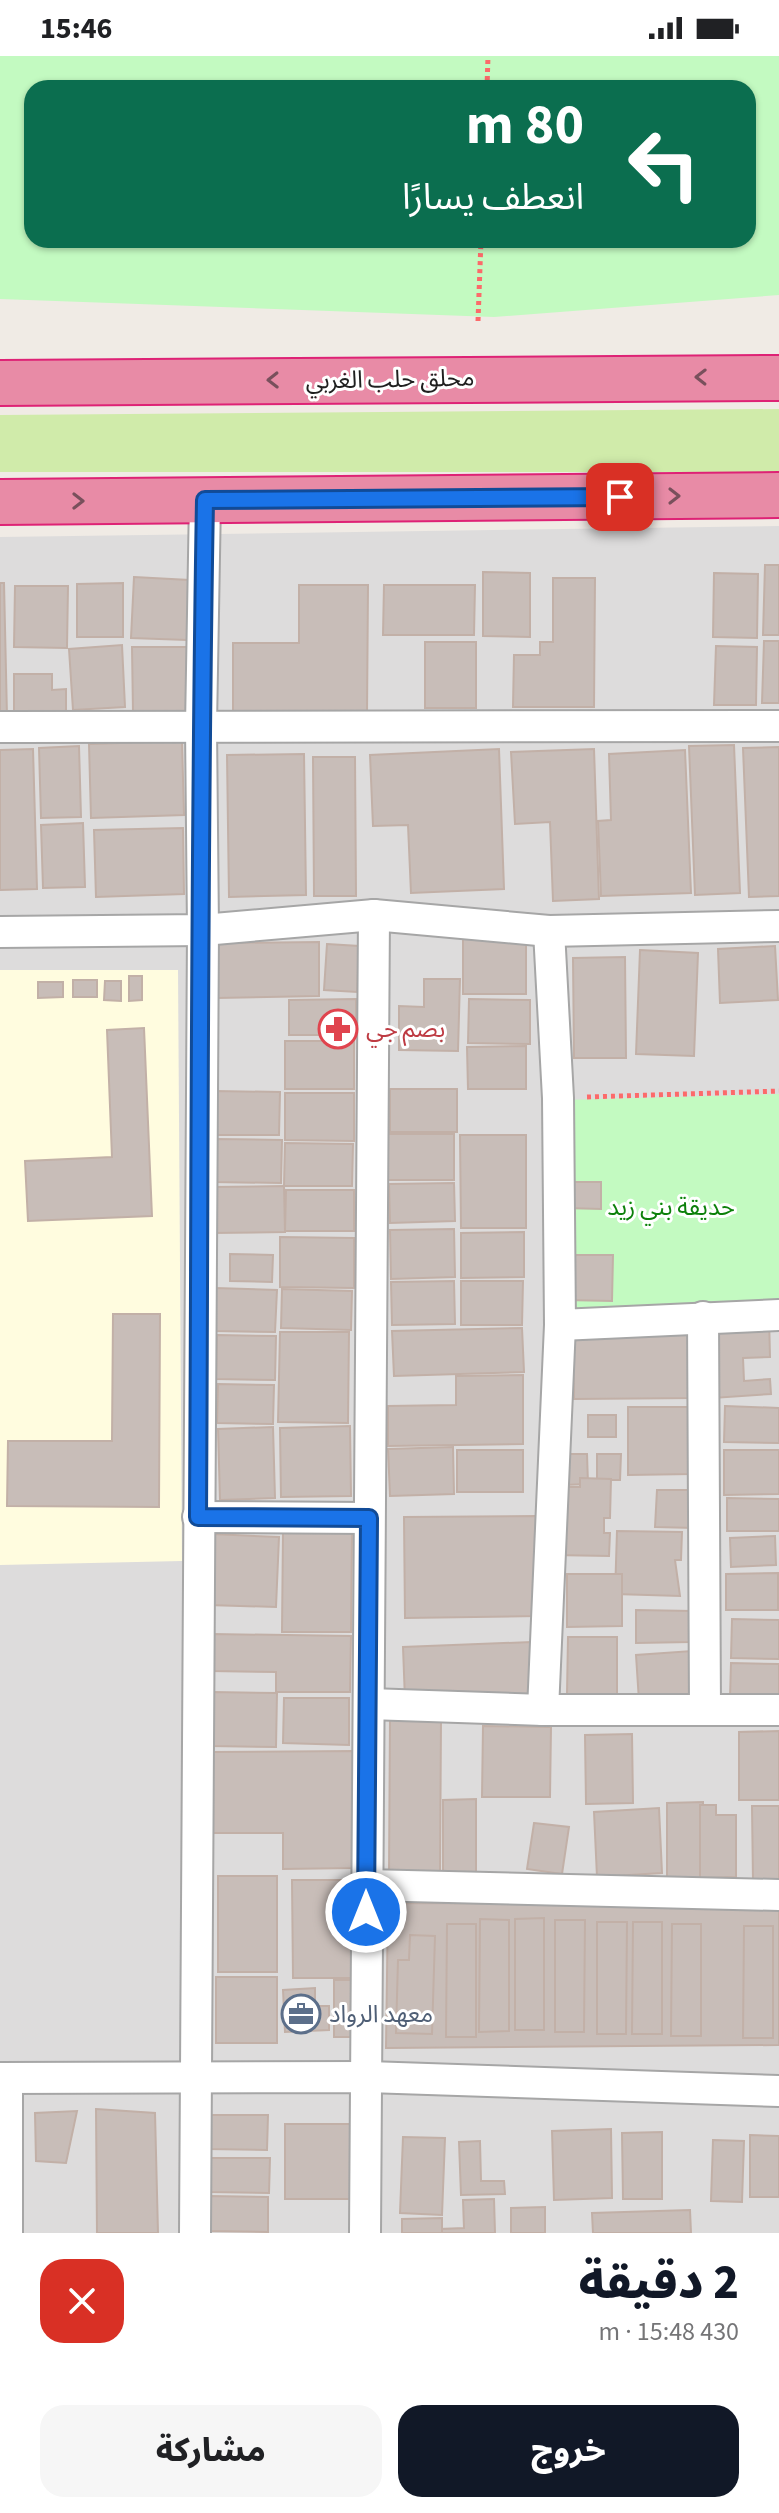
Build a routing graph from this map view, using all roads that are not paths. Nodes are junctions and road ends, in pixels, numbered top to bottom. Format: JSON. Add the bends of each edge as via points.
{"nodes":[{"id":1,"x":779,"y":378,"type":"edge"},
{"id":2,"x":0,"y":383,"type":"edge"},
{"id":3,"x":779,"y":495,"type":"edge"},
{"id":4,"x":205,"y":500,"type":"junction"},
{"id":5,"x":0,"y":502,"type":"edge"},
{"id":6,"x":201,"y":726,"type":"junction"},
{"id":7,"x":779,"y":726,"type":"edge"},
{"id":8,"x":0,"y":727,"type":"edge"},
{"id":9,"x":374,"y":915,"type":"junction"},
{"id":10,"x":779,"y":926,"type":"edge"},
{"id":11,"x":203,"y":930,"type":"junction"},
{"id":12,"x":549,"y":931,"type":"junction"},
{"id":13,"x":0,"y":932,"type":"edge"},
{"id":14,"x":779,"y":1315,"type":"edge"},
{"id":15,"x":703,"y":1317,"type":"junction"},
{"id":16,"x":560,"y":1325,"type":"junction"},
{"id":17,"x":198,"y":1517,"type":"junction"},
{"id":18,"x":369,"y":1518,"type":"junction"},
{"id":19,"x":369,"y":1704,"type":"junction"},
{"id":20,"x":705,"y":1709,"type":"junction"},
{"id":21,"x":543,"y":1710,"type":"junction"},
{"id":22,"x":779,"y":1710,"type":"edge"},
{"id":23,"x":366,"y":1885,"type":"junction"},
{"id":24,"x":779,"y":1895,"type":"edge"},
{"id":25,"x":198,"y":2075,"type":"junction"},
{"id":26,"x":368,"y":2077,"type":"junction"},
{"id":27,"x":3,"y":2078,"type":"edge"},
{"id":28,"x":779,"y":2091,"type":"edge"},
{"id":29,"x":7,"y":2233,"type":"edge"},
{"id":30,"x":195,"y":2233,"type":"edge"},
{"id":31,"x":365,"y":2233,"type":"edge"}],
"edges":[{"from":1,"to":2,"type":"highway","name":"محلق حلب الغربي","one_way":true},
{"from":4,"to":3,"type":"highway","one_way":true},
{"from":5,"to":4,"type":"highway","one_way":true},
{"from":4,"to":6,"type":"street"},
{"from":6,"to":7,"type":"street"},
{"from":6,"to":8,"type":"street"},
{"from":6,"to":11,"type":"street"},
{"from":9,"to":11,"type":"street"},
{"from":9,"to":12,"type":"street"},
{"from":9,"to":18,"type":"street"},
{"from":10,"to":12,"type":"street"},
{"from":11,"to":13,"type":"street"},
{"from":11,"to":17,"type":"street"},
{"from":12,"to":16,"type":"street","via":[[558,1098]]},
{"from":14,"to":15,"type":"street"},
{"from":15,"to":16,"type":"street"},
{"from":15,"to":20,"type":"street"},
{"from":16,"to":21,"type":"street"},
{"from":17,"to":18,"type":"street"},
{"from":17,"to":25,"type":"street"},
{"from":18,"to":19,"type":"street"},
{"from":19,"to":21,"type":"street"},
{"from":19,"to":23,"type":"street"},
{"from":20,"to":21,"type":"street"},
{"from":20,"to":22,"type":"street"},
{"from":23,"to":24,"type":"street"},
{"from":23,"to":26,"type":"street"},
{"from":25,"to":26,"type":"street"},
{"from":25,"to":27,"type":"street"},
{"from":25,"to":30,"type":"street"},
{"from":26,"to":28,"type":"street"},
{"from":26,"to":31,"type":"street"},
{"from":27,"to":29,"type":"street"}]}
